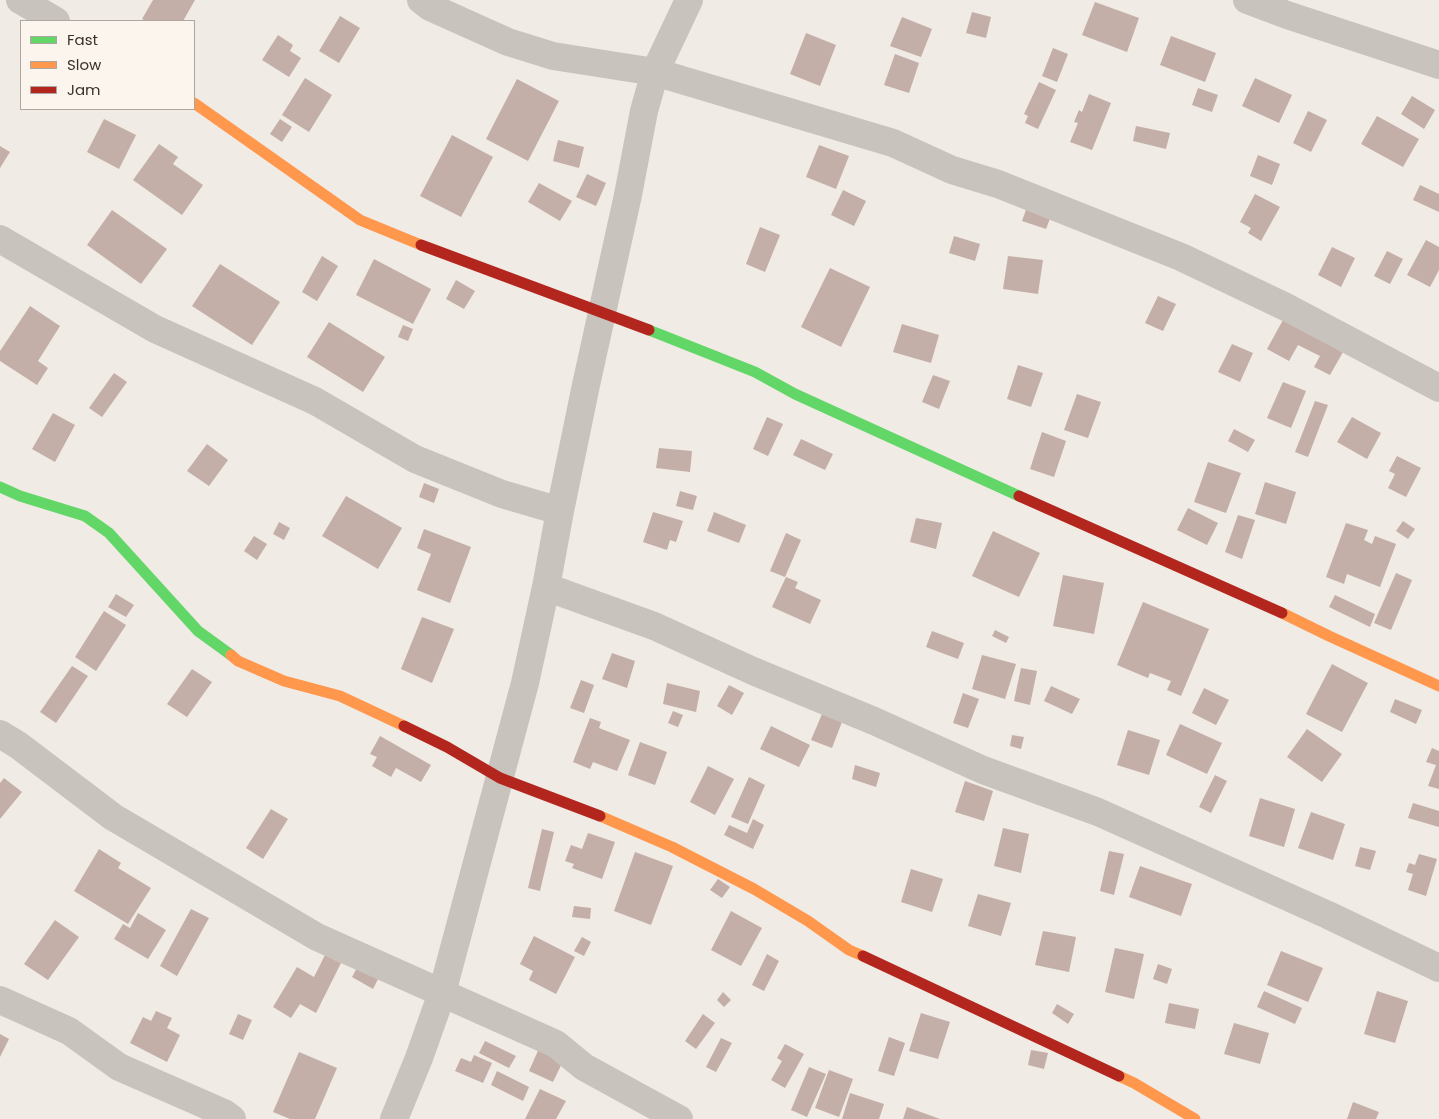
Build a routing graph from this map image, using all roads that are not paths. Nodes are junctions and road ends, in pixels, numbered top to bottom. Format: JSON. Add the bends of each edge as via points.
{"nodes":[{"id":1,"x":20,"y":0,"type":"edge"},
{"id":2,"x":420,"y":0,"type":"edge"},
{"id":3,"x":689,"y":0,"type":"edge"},
{"id":4,"x":1247,"y":0,"type":"edge"},
{"id":5,"x":54,"y":20,"type":"edge"},
{"id":6,"x":1439,"y":65,"type":"edge"},
{"id":7,"x":656,"y":72,"type":"junction"},
{"id":8,"x":195,"y":104,"type":"edge"},
{"id":9,"x":0,"y":239,"type":"edge"},
{"id":10,"x":604,"y":312,"type":"junction"},
{"id":11,"x":1439,"y":388,"type":"edge"},
{"id":12,"x":0,"y":487,"type":"edge"},
{"id":13,"x":560,"y":511,"type":"junction"},
{"id":14,"x":546,"y":587,"type":"junction"},
{"id":15,"x":1439,"y":686,"type":"edge"},
{"id":16,"x":0,"y":734,"type":"edge"},
{"id":17,"x":500,"y":778,"type":"junction"},
{"id":18,"x":1439,"y":968,"type":"edge"},
{"id":19,"x":442,"y":993,"type":"junction"},
{"id":20,"x":0,"y":1000,"type":"edge"},
{"id":21,"x":232,"y":1119,"type":"edge"},
{"id":22,"x":394,"y":1119,"type":"edge"},
{"id":23,"x":679,"y":1119,"type":"edge"},
{"id":24,"x":1195,"y":1119,"type":"edge"}],
"edges":[{"from":1,"to":5,"type":"street"},
{"from":2,"to":7,"type":"street","via":[[508,42],[553,56]]},
{"from":3,"to":7,"type":"street"},
{"from":4,"to":6,"type":"street"},
{"from":7,"to":10,"type":"street","via":[[644,111]]},
{"from":7,"to":11,"type":"street","via":[[893,143],[952,170],[998,184],[1181,257],[1288,308]]},
{"from":8,"to":10,"type":"street","via":[[360,220]]},
{"from":9,"to":13,"type":"street","via":[[155,329],[315,401],[416,459],[502,494]]},
{"from":10,"to":13,"type":"street"},
{"from":10,"to":15,"type":"street","via":[[755,372],[795,394]]},
{"from":12,"to":17,"type":"street","via":[[86,516],[109,533],[198,631],[238,661],[284,681],[340,696],[447,747]]},
{"from":13,"to":14,"type":"street"},
{"from":14,"to":17,"type":"street"},
{"from":14,"to":18,"type":"street","via":[[654,626],[984,770],[1098,812],[1328,914]]},
{"from":16,"to":19,"type":"street","via":[[18,744],[114,817],[317,937]]},
{"from":17,"to":19,"type":"street"},
{"from":17,"to":24,"type":"street","via":[[614,820],[672,847],[754,888],[849,950],[1134,1083]]},
{"from":19,"to":22,"type":"street"},
{"from":19,"to":23,"type":"street","via":[[556,1044],[584,1067]]},
{"from":20,"to":21,"type":"street","via":[[69,1031],[119,1067]]}]}
